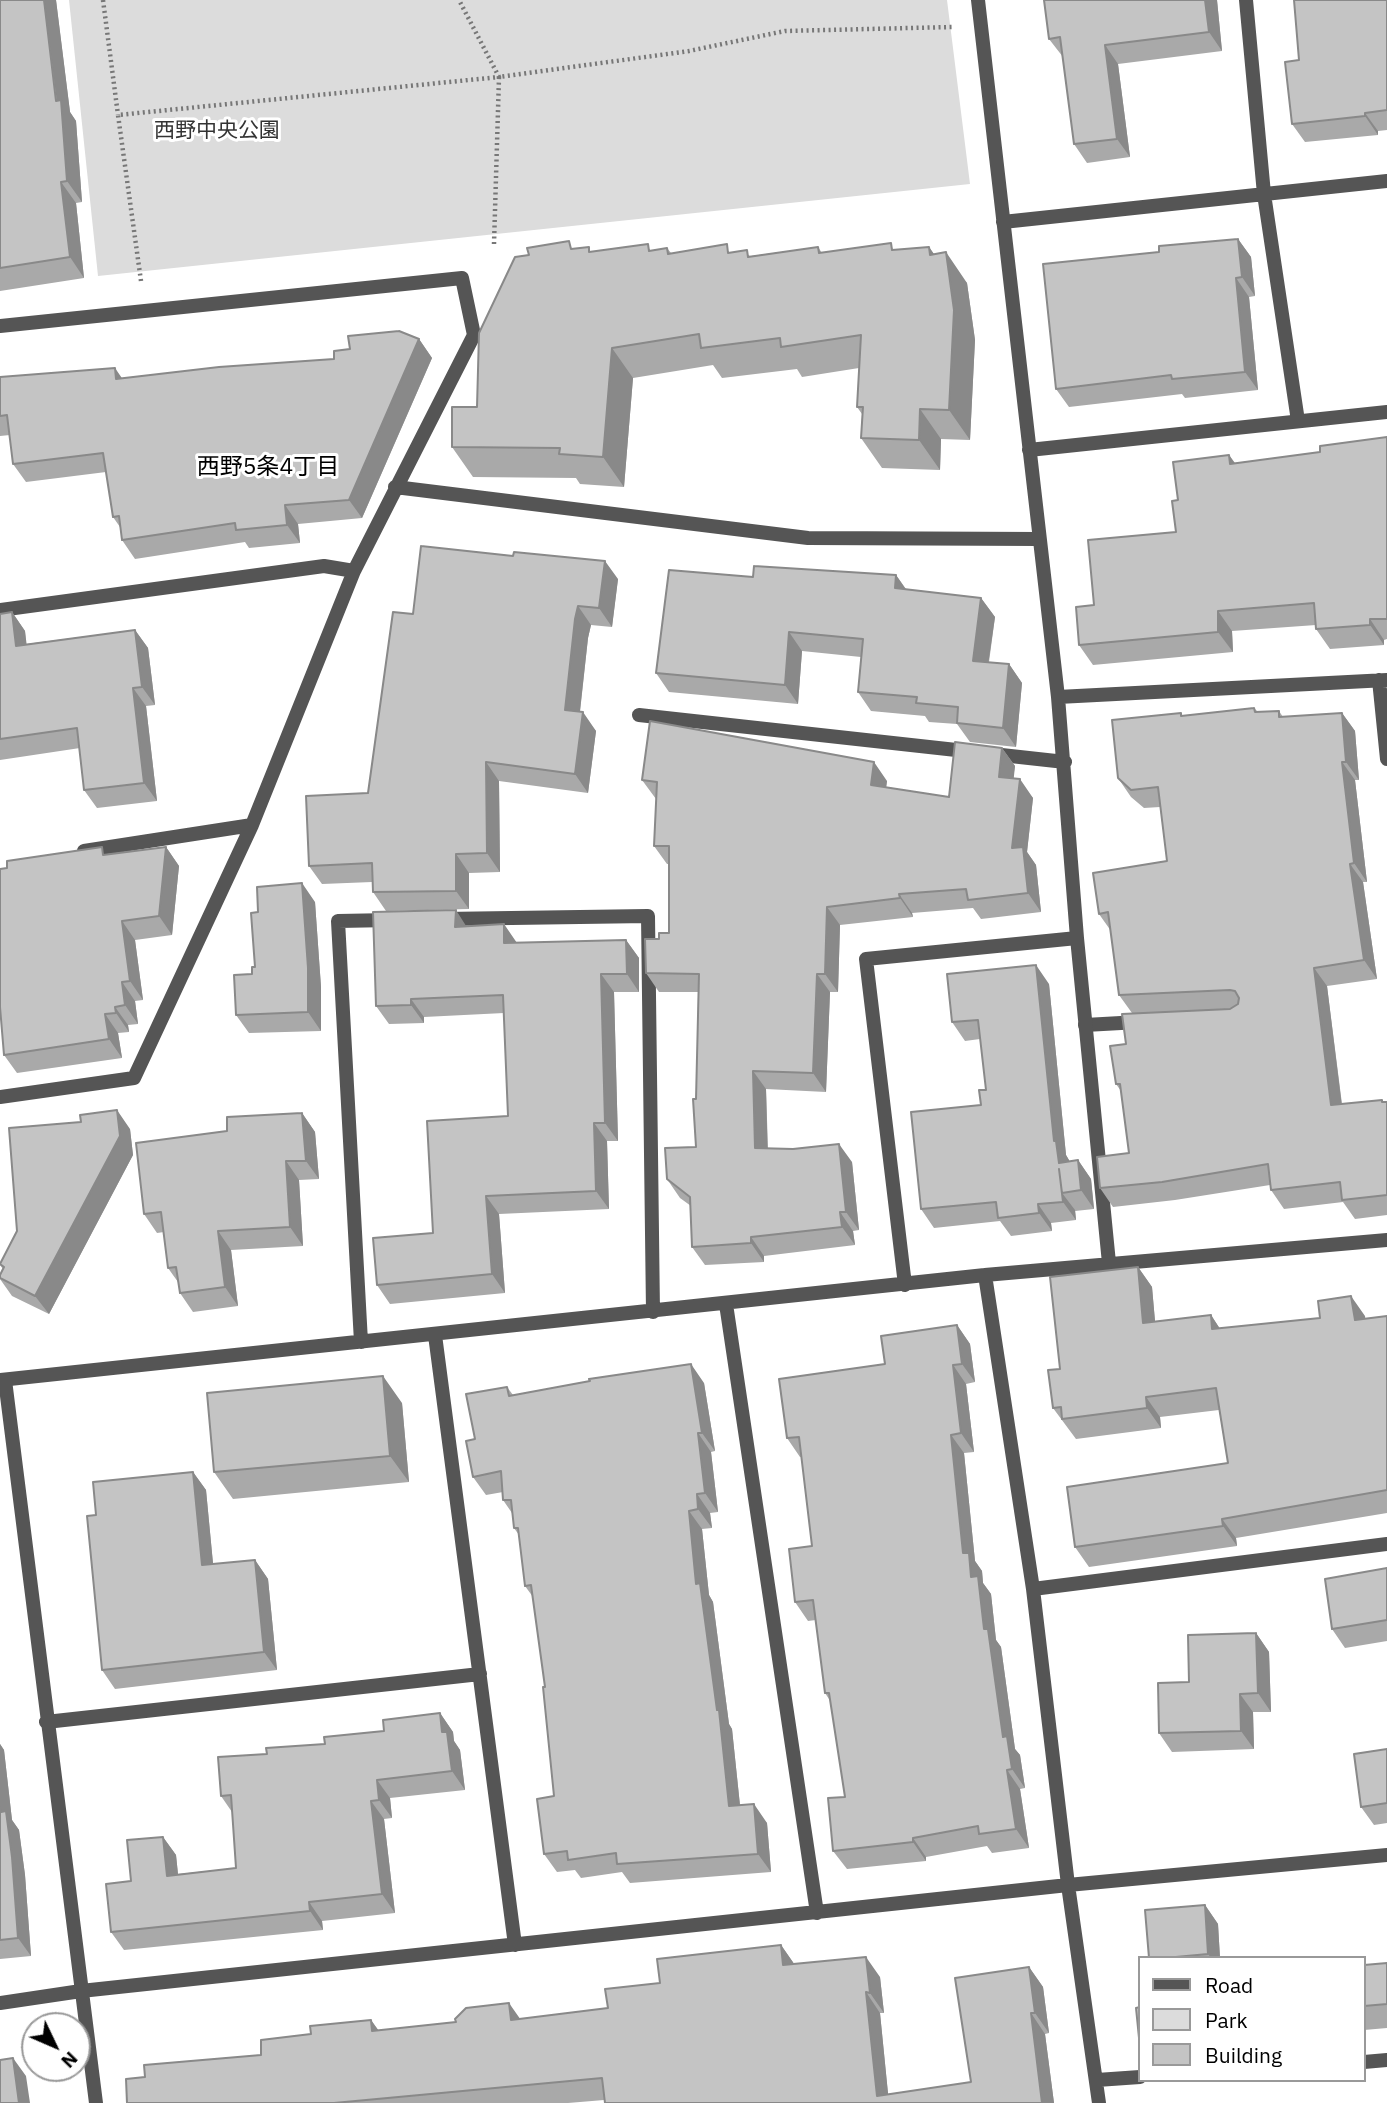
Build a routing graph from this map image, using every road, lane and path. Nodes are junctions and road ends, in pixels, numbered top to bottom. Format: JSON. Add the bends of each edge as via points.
{"nodes":[{"id":1,"x":103,"y":0,"type":"edge"},
{"id":2,"x":459,"y":0,"type":"edge"},
{"id":3,"x":978,"y":0,"type":"edge"},
{"id":4,"x":1246,"y":0,"type":"edge"},
{"id":5,"x":981,"y":26,"type":"junction"},
{"id":6,"x":499,"y":77,"type":"junction"},
{"id":7,"x":118,"y":115,"type":"junction"},
{"id":8,"x":1387,"y":181,"type":"edge"},
{"id":9,"x":1264,"y":194,"type":"junction"},
{"id":10,"x":1003,"y":222,"type":"junction"},
{"id":11,"x":494,"y":244,"type":"dead end"},
{"id":12,"x":141,"y":282,"type":"dead end"},
{"id":13,"x":0,"y":326,"type":"edge"},
{"id":14,"x":1387,"y":412,"type":"edge"},
{"id":15,"x":1298,"y":421,"type":"junction"},
{"id":16,"x":1030,"y":450,"type":"junction"},
{"id":17,"x":395,"y":487,"type":"junction"},
{"id":18,"x":1040,"y":539,"type":"junction"},
{"id":19,"x":354,"y":571,"type":"junction"},
{"id":20,"x":0,"y":610,"type":"edge"},
{"id":21,"x":1383,"y":680,"type":"edge"},
{"id":22,"x":1058,"y":697,"type":"junction"},
{"id":23,"x":639,"y":715,"type":"dead end"},
{"id":24,"x":1387,"y":759,"type":"edge"},
{"id":25,"x":1065,"y":762,"type":"junction"},
{"id":26,"x":252,"y":825,"type":"junction"},
{"id":27,"x":66,"y":854,"type":"edge"},
{"id":28,"x":405,"y":920,"type":"edge"},
{"id":29,"x":432,"y":920,"type":"edge"},
{"id":30,"x":1077,"y":938,"type":"junction"},
{"id":31,"x":1151,"y":1022,"type":"edge"},
{"id":32,"x":1085,"y":1025,"type":"junction"},
{"id":33,"x":0,"y":1097,"type":"edge"},
{"id":34,"x":1387,"y":1240,"type":"edge"},
{"id":35,"x":1109,"y":1263,"type":"junction"},
{"id":36,"x":985,"y":1275,"type":"junction"},
{"id":37,"x":905,"y":1285,"type":"junction"},
{"id":38,"x":726,"y":1304,"type":"junction"},
{"id":39,"x":653,"y":1311,"type":"junction"},
{"id":40,"x":435,"y":1335,"type":"junction"},
{"id":41,"x":362,"y":1342,"type":"junction"},
{"id":42,"x":3,"y":1380,"type":"edge"},
{"id":43,"x":1387,"y":1544,"type":"edge"},
{"id":44,"x":1033,"y":1589,"type":"junction"},
{"id":45,"x":480,"y":1674,"type":"junction"},
{"id":46,"x":46,"y":1722,"type":"junction"},
{"id":47,"x":1387,"y":1855,"type":"edge"},
{"id":48,"x":1068,"y":1885,"type":"junction"},
{"id":49,"x":817,"y":1913,"type":"junction"},
{"id":50,"x":515,"y":1945,"type":"junction"},
{"id":51,"x":81,"y":1991,"type":"junction"},
{"id":52,"x":0,"y":2003,"type":"edge"},
{"id":53,"x":1387,"y":2060,"type":"edge"},
{"id":54,"x":1366,"y":2062,"type":"edge"},
{"id":55,"x":1138,"y":2077,"type":"edge"},
{"id":56,"x":1097,"y":2080,"type":"junction"},
{"id":57,"x":96,"y":2103,"type":"edge"},
{"id":58,"x":1099,"y":2103,"type":"edge"}],
"edges":[{"from":1,"to":7,"type":"path"},
{"from":2,"to":6,"type":"path"},
{"from":3,"to":5,"type":"street"},
{"from":4,"to":9,"type":"street"},
{"from":5,"to":6,"type":"path","via":[[785,31],[689,51]]},
{"from":5,"to":10,"type":"street"},
{"from":6,"to":7,"type":"path"},
{"from":6,"to":11,"type":"path"},
{"from":7,"to":12,"type":"path"},
{"from":8,"to":9,"type":"street"},
{"from":9,"to":10,"type":"street"},
{"from":9,"to":15,"type":"street"},
{"from":10,"to":16,"type":"street"},
{"from":13,"to":17,"type":"street","via":[[463,278],[474,335]]},
{"from":14,"to":15,"type":"street"},
{"from":15,"to":16,"type":"street"},
{"from":16,"to":18,"type":"street"},
{"from":17,"to":18,"type":"street","via":[[808,538]]},
{"from":17,"to":19,"type":"street"},
{"from":18,"to":22,"type":"street"},
{"from":19,"to":20,"type":"street","via":[[324,566]]},
{"from":19,"to":26,"type":"street"},
{"from":21,"to":22,"type":"street"},
{"from":21,"to":24,"type":"street"},
{"from":22,"to":25,"type":"street"},
{"from":23,"to":25,"type":"street"},
{"from":25,"to":30,"type":"street"},
{"from":26,"to":27,"type":"street"},
{"from":26,"to":33,"type":"street","via":[[134,1078]]},
{"from":28,"to":41,"type":"street","via":[[338,921]]},
{"from":29,"to":39,"type":"street","via":[[648,916]]},
{"from":30,"to":32,"type":"street"},
{"from":30,"to":37,"type":"street","via":[[866,959]]},
{"from":31,"to":32,"type":"street"},
{"from":32,"to":35,"type":"street"},
{"from":34,"to":35,"type":"street"},
{"from":35,"to":36,"type":"street"},
{"from":36,"to":37,"type":"street"},
{"from":36,"to":44,"type":"street"},
{"from":37,"to":38,"type":"street"},
{"from":38,"to":39,"type":"street"},
{"from":38,"to":49,"type":"street"},
{"from":39,"to":40,"type":"street"},
{"from":40,"to":41,"type":"street"},
{"from":40,"to":45,"type":"street"},
{"from":41,"to":42,"type":"street"},
{"from":42,"to":46,"type":"street"},
{"from":43,"to":44,"type":"street"},
{"from":44,"to":48,"type":"street"},
{"from":45,"to":46,"type":"street"},
{"from":45,"to":50,"type":"street"},
{"from":46,"to":51,"type":"street"},
{"from":47,"to":48,"type":"street"},
{"from":48,"to":49,"type":"street"},
{"from":48,"to":56,"type":"street"},
{"from":49,"to":50,"type":"street"},
{"from":50,"to":51,"type":"street"},
{"from":51,"to":52,"type":"street"},
{"from":51,"to":57,"type":"street"},
{"from":53,"to":54,"type":"street"},
{"from":55,"to":56,"type":"street"},
{"from":56,"to":58,"type":"street"}]}
